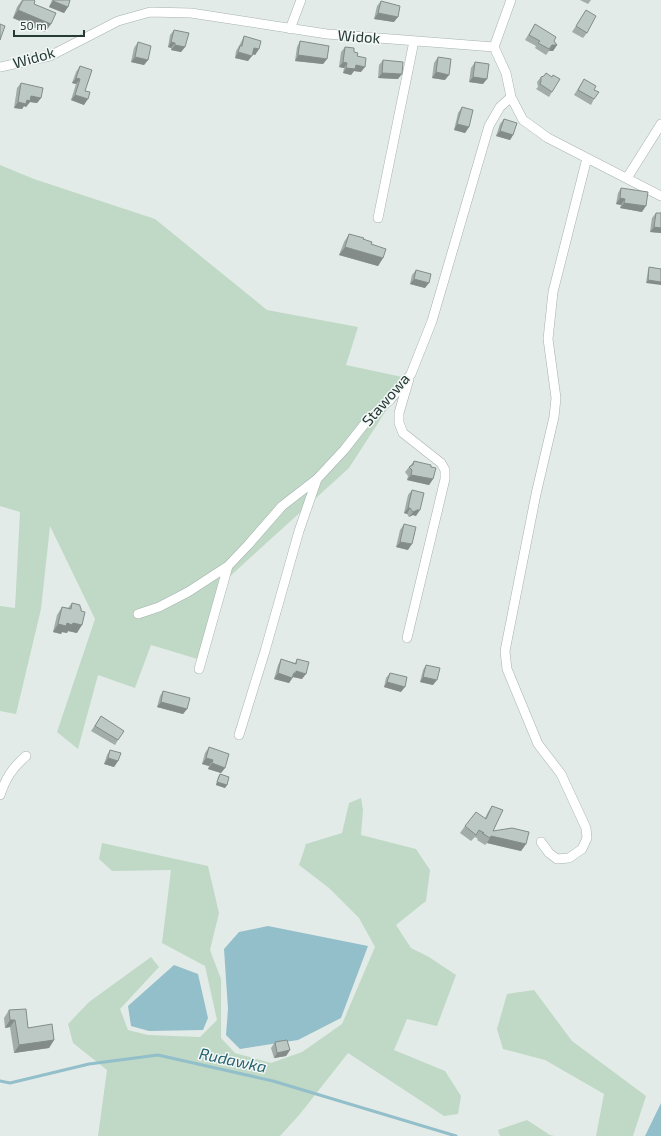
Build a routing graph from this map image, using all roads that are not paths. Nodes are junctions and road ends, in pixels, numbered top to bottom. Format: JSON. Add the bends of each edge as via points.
{"nodes":[{"id":1,"x":301,"y":0,"type":"edge"},
{"id":2,"x":511,"y":0,"type":"edge"},
{"id":3,"x":290,"y":29,"type":"junction"},
{"id":4,"x":414,"y":41,"type":"junction"},
{"id":5,"x":494,"y":47,"type":"junction"},
{"id":6,"x":0,"y":67,"type":"edge"},
{"id":7,"x":511,"y":97,"type":"junction"},
{"id":8,"x":661,"y":124,"type":"edge"},
{"id":9,"x":588,"y":158,"type":"junction"},
{"id":10,"x":627,"y":178,"type":"junction"},
{"id":11,"x":661,"y":196,"type":"edge"},
{"id":12,"x":378,"y":218,"type":"dead end"},
{"id":13,"x":411,"y":374,"type":"junction"},
{"id":14,"x":317,"y":479,"type":"junction"},
{"id":15,"x":228,"y":566,"type":"junction"},
{"id":16,"x":138,"y":614,"type":"dead end"},
{"id":17,"x":407,"y":638,"type":"dead end"},
{"id":18,"x":199,"y":669,"type":"dead end"},
{"id":19,"x":239,"y":735,"type":"dead end"},
{"id":20,"x":26,"y":756,"type":"dead end"},
{"id":21,"x":0,"y":795,"type":"edge"},
{"id":22,"x":541,"y":842,"type":"dead end"}],
"edges":[{"from":1,"to":3,"type":"street"},
{"from":2,"to":5,"type":"street"},
{"from":3,"to":4,"type":"street","name":"Widok"},
{"from":3,"to":6,"type":"street","name":"Widok","via":[[191,13],[150,12],[118,21],[50,56]]},
{"from":4,"to":5,"type":"street","name":"Widok"},
{"from":4,"to":12,"type":"street"},
{"from":5,"to":7,"type":"street","via":[[506,73]]},
{"from":7,"to":9,"type":"street","via":[[523,120],[548,138]]},
{"from":7,"to":13,"type":"street","name":"Stawowa","via":[[500,107],[489,126],[432,321]]},
{"from":8,"to":10,"type":"street"},
{"from":9,"to":10,"type":"street"},
{"from":9,"to":22,"type":"street","via":[[553,292],[548,339],[556,398],[554,417],[505,651],[507,669],[538,744],[561,774],[586,828],[587,838],[582,849],[569,858],[557,859]]},
{"from":10,"to":11,"type":"street"},
{"from":13,"to":14,"type":"street","name":"Stawowa"},
{"from":13,"to":17,"type":"street","via":[[399,413],[399,423],[404,433],[441,463],[445,470],[445,479]]},
{"from":14,"to":15,"type":"street","name":"Stawowa","via":[[282,506]]},
{"from":14,"to":19,"type":"street","via":[[299,531]]},
{"from":15,"to":16,"type":"street","name":"Stawowa","via":[[188,592],[159,607]]},
{"from":15,"to":18,"type":"street"},
{"from":20,"to":21,"type":"street","via":[[14,767]]}]}
